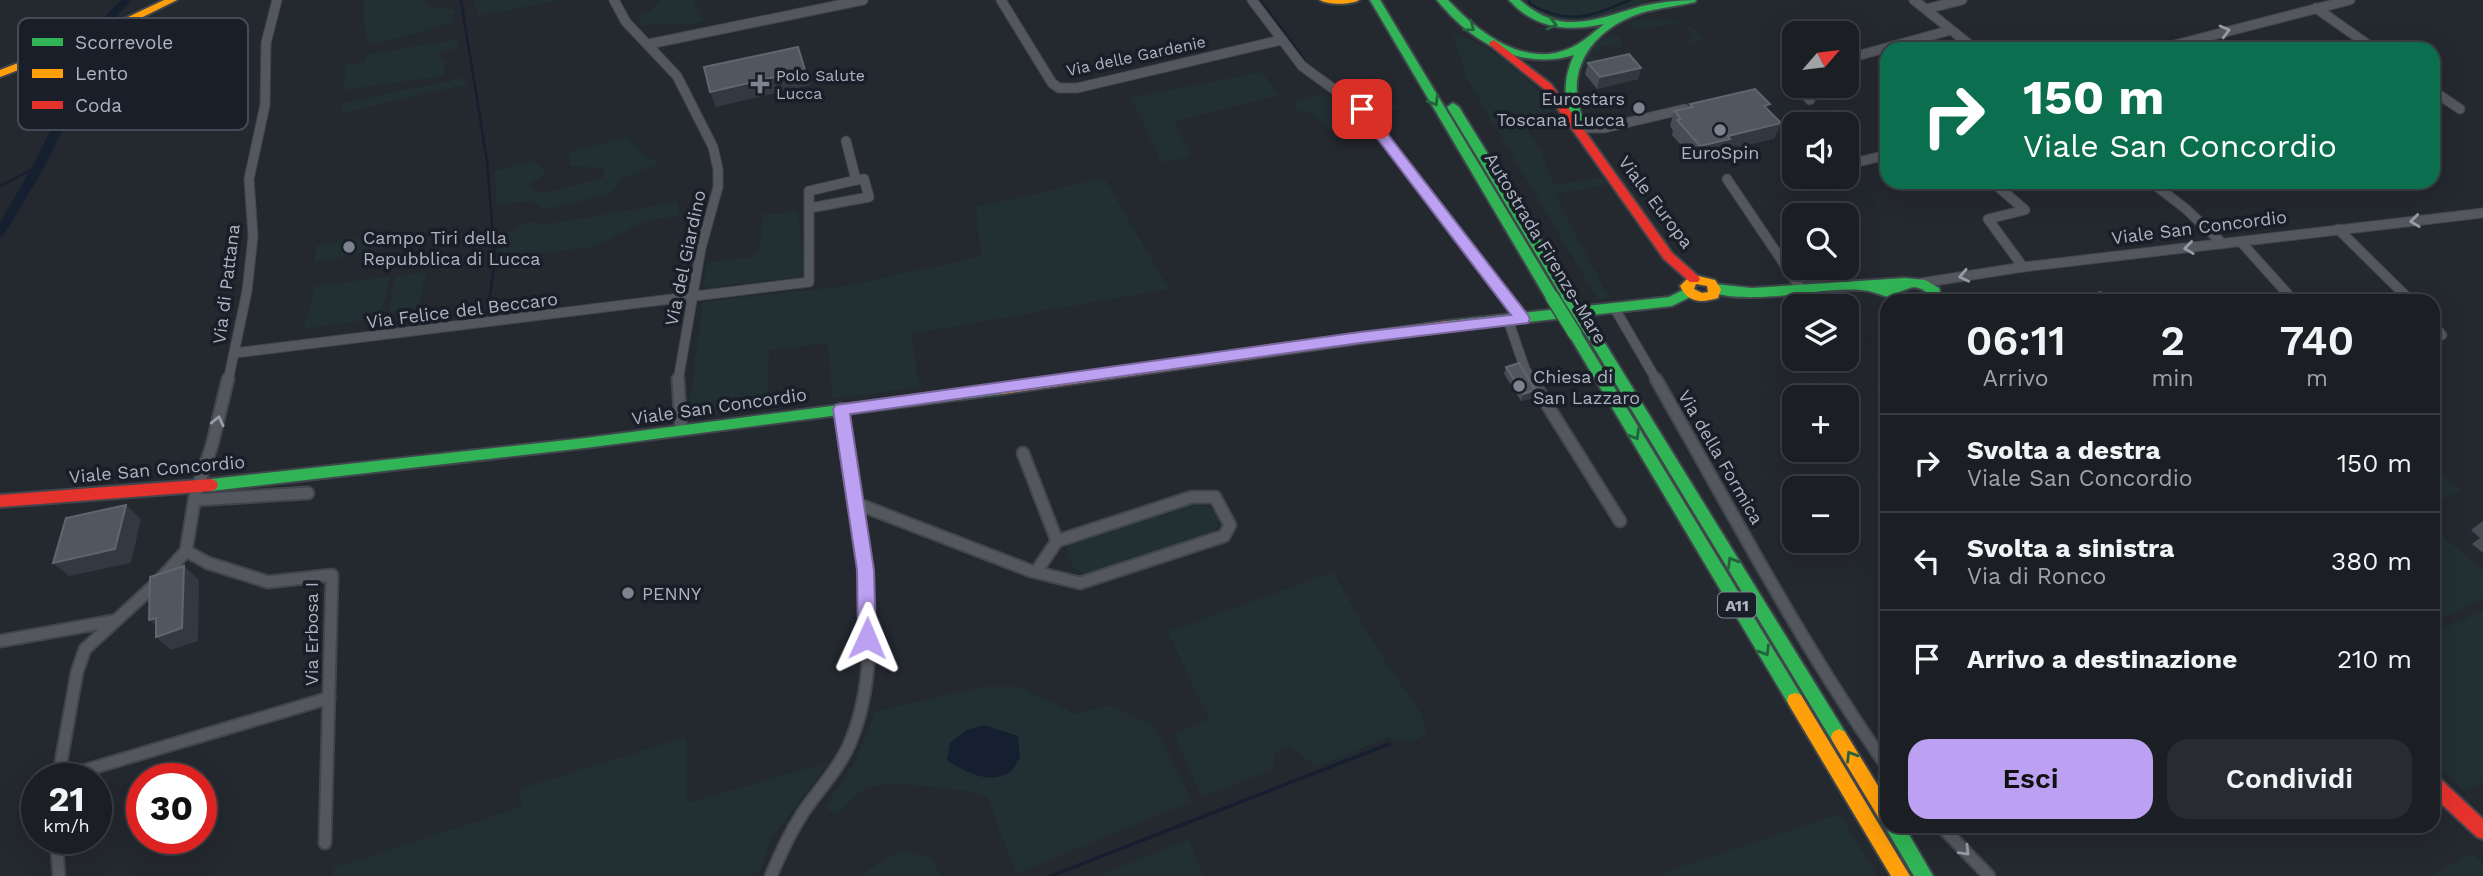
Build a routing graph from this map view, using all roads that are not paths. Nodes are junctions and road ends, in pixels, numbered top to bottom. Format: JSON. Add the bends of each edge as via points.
{"nodes":[{"id":1,"x":277,"y":0,"type":"edge"},
{"id":2,"x":614,"y":0,"type":"edge"},
{"id":3,"x":863,"y":0,"type":"edge"},
{"id":4,"x":1001,"y":0,"type":"edge"},
{"id":5,"x":1252,"y":0,"type":"edge"},
{"id":6,"x":1325,"y":0,"type":"edge"},
{"id":7,"x":1354,"y":0,"type":"edge"},
{"id":8,"x":1375,"y":0,"type":"edge"},
{"id":9,"x":1388,"y":0,"type":"edge"},
{"id":10,"x":1431,"y":0,"type":"edge"},
{"id":11,"x":1514,"y":0,"type":"edge"},
{"id":12,"x":1673,"y":0,"type":"edge"},
{"id":13,"x":1691,"y":0,"type":"edge"},
{"id":14,"x":1914,"y":0,"type":"edge"},
{"id":15,"x":1962,"y":0,"type":"edge"},
{"id":16,"x":2350,"y":0,"type":"edge"},
{"id":17,"x":1342,"y":1,"type":"edge"},
{"id":18,"x":165,"y":4,"type":"edge"},
{"id":19,"x":1446,"y":5,"type":"edge"},
{"id":20,"x":1652,"y":7,"type":"junction"},
{"id":21,"x":2316,"y":8,"type":"junction"},
{"id":22,"x":1926,"y":9,"type":"junction"},
{"id":23,"x":1622,"y":17,"type":"junction"},
{"id":24,"x":134,"y":18,"type":"edge"},
{"id":25,"x":1951,"y":30,"type":"junction"},
{"id":26,"x":1281,"y":40,"type":"junction"},
{"id":27,"x":1908,"y":42,"type":"edge"},
{"id":28,"x":1966,"y":42,"type":"edge"},
{"id":29,"x":2187,"y":42,"type":"edge"},
{"id":30,"x":2364,"y":42,"type":"edge"},
{"id":31,"x":1493,"y":43,"type":"junction"},
{"id":32,"x":649,"y":44,"type":"junction"},
{"id":33,"x":1584,"y":45,"type":"junction"},
{"id":34,"x":1880,"y":50,"type":"edge"},
{"id":35,"x":1859,"y":55,"type":"edge"},
{"id":36,"x":18,"y":68,"type":"edge"},
{"id":37,"x":0,"y":75,"type":"edge"},
{"id":38,"x":2440,"y":95,"type":"edge"},
{"id":39,"x":1696,"y":107,"type":"edge"},
{"id":40,"x":2460,"y":109,"type":"dead end"},
{"id":41,"x":1582,"y":128,"type":"junction"},
{"id":42,"x":846,"y":141,"type":"dead end"},
{"id":43,"x":1590,"y":146,"type":"junction"},
{"id":44,"x":1880,"y":156,"type":"edge"},
{"id":45,"x":1862,"y":161,"type":"dead end"},
{"id":46,"x":1727,"y":179,"type":"dead end"},
{"id":47,"x":856,"y":180,"type":"junction"},
{"id":48,"x":2001,"y":189,"type":"edge"},
{"id":49,"x":2160,"y":189,"type":"edge"},
{"id":50,"x":810,"y":208,"type":"junction"},
{"id":51,"x":2483,"y":213,"type":"edge"},
{"id":52,"x":2338,"y":229,"type":"junction"},
{"id":53,"x":2241,"y":242,"type":"junction"},
{"id":54,"x":2223,"y":244,"type":"junction"},
{"id":55,"x":2023,"y":267,"type":"junction"},
{"id":56,"x":1913,"y":283,"type":"junction"},
{"id":57,"x":1861,"y":285,"type":"junction"},
{"id":58,"x":1691,"y":286,"type":"junction"},
{"id":59,"x":1801,"y":289,"type":"junction"},
{"id":60,"x":1892,"y":294,"type":"edge"},
{"id":61,"x":1900,"y":294,"type":"edge"},
{"id":62,"x":1935,"y":294,"type":"edge"},
{"id":63,"x":2288,"y":294,"type":"edge"},
{"id":64,"x":2404,"y":294,"type":"edge"},
{"id":65,"x":1560,"y":296,"type":"junction"},
{"id":66,"x":692,"y":297,"type":"junction"},
{"id":67,"x":1615,"y":309,"type":"junction"},
{"id":68,"x":1515,"y":320,"type":"junction"},
{"id":69,"x":1582,"y":332,"type":"junction"},
{"id":70,"x":235,"y":353,"type":"junction"},
{"id":71,"x":841,"y":409,"type":"junction"},
{"id":72,"x":681,"y":430,"type":"junction"},
{"id":73,"x":1023,"y":453,"type":"dead end"},
{"id":74,"x":196,"y":493,"type":"junction"},
{"id":75,"x":308,"y":493,"type":"dead end"},
{"id":76,"x":0,"y":501,"type":"edge"},
{"id":77,"x":855,"y":503,"type":"junction"},
{"id":78,"x":1620,"y":521,"type":"dead end"},
{"id":79,"x":1057,"y":541,"type":"junction"},
{"id":80,"x":186,"y":551,"type":"junction"},
{"id":81,"x":1036,"y":572,"type":"junction"},
{"id":82,"x":113,"y":621,"type":"junction"},
{"id":83,"x":0,"y":640,"type":"edge"},
{"id":84,"x":329,"y":698,"type":"junction"},
{"id":85,"x":1880,"y":756,"type":"edge"},
{"id":86,"x":62,"y":763,"type":"edge"},
{"id":87,"x":110,"y":763,"type":"edge"},
{"id":88,"x":2440,"y":791,"type":"edge"},
{"id":89,"x":1880,"y":804,"type":"edge"},
{"id":90,"x":2483,"y":831,"type":"edge"},
{"id":91,"x":1898,"y":833,"type":"edge"},
{"id":92,"x":1948,"y":833,"type":"edge"},
{"id":93,"x":325,"y":843,"type":"dead end"},
{"id":94,"x":57,"y":854,"type":"edge"},
{"id":95,"x":59,"y":876,"type":"edge"},
{"id":96,"x":771,"y":876,"type":"edge"},
{"id":97,"x":1901,"y":876,"type":"edge"},
{"id":98,"x":1924,"y":876,"type":"edge"},
{"id":99,"x":1989,"y":876,"type":"edge"}],
"edges":[{"from":1,"to":70,"type":"street","name":"Via di Pattana","via":[[266,43],[265,105],[249,179],[253,236]]},
{"from":2,"to":32,"type":"street","name":"Via del Giardino","via":[[626,22]]},
{"from":3,"to":32,"type":"street"},
{"from":4,"to":26,"type":"street","name":"Via delle Gardenie","via":[[1059,88],[1077,88]]},
{"from":5,"to":26,"type":"street"},
{"from":6,"to":17,"type":"main road"},
{"from":7,"to":17,"type":"main road"},
{"from":8,"to":65,"type":"main road","name":"Autostrada Firenze-Mare","number":"A11","one_way":true},
{"from":9,"to":65,"type":"main road","name":"Autostrada Firenze-Mare","number":"A11"},
{"from":10,"to":19,"type":"main road","name":"Viale Europa"},
{"from":11,"to":23,"type":"main road","one_way":true,"via":[[1533,17],[1560,26],[1587,26]]},
{"from":12,"to":20,"type":"main road","name":"Viale Europa"},
{"from":13,"to":20,"type":"main road","name":"Viale Europa"},
{"from":14,"to":22,"type":"street"},
{"from":15,"to":22,"type":"street"},
{"from":16,"to":21,"type":"street"},
{"from":18,"to":24,"type":"main road"},
{"from":19,"to":31,"type":"main road","name":"Viale Europa","one_way":true},
{"from":20,"to":23,"type":"main road","name":"Viale Europa"},
{"from":29,"to":21,"type":"street","one_way":true},
{"from":21,"to":30,"type":"street"},
{"from":22,"to":25,"type":"street"},
{"from":23,"to":33,"type":"main road","name":"Viale Europa"},
{"from":25,"to":27,"type":"street"},
{"from":25,"to":28,"type":"street"},
{"from":26,"to":68,"type":"street","via":[[1302,66],[1362,109]]},
{"from":31,"to":33,"type":"main road","name":"Viale Europa","via":[[1541,57]]},
{"from":31,"to":43,"type":"main road","name":"Viale Europa","via":[[1547,86]]},
{"from":32,"to":66,"type":"street","name":"Via del Giardino","via":[[686,90],[713,147],[718,169],[718,187]]},
{"from":33,"to":41,"type":"main road","name":"Viale Europa","via":[[1568,85]]},
{"from":34,"to":35,"type":"street"},
{"from":36,"to":37,"type":"main road"},
{"from":38,"to":40,"type":"street"},
{"from":39,"to":41,"type":"street","via":[[1604,128]]},
{"from":41,"to":43,"type":"main road","name":"Viale Europa"},
{"from":42,"to":47,"type":"street"},
{"from":43,"to":58,"type":"main road","name":"Viale Europa"},
{"from":44,"to":45,"type":"street"},
{"from":46,"to":59,"type":"street"},
{"from":47,"to":50,"type":"street","via":[[809,191]]},
{"from":47,"to":50,"type":"street","via":[[864,179],[869,197]]},
{"from":48,"to":55,"type":"street","via":[[2025,210],[1987,219]]},
{"from":49,"to":54,"type":"street"},
{"from":50,"to":66,"type":"street","via":[[809,282]]},
{"from":51,"to":52,"type":"street","name":"Viale San Concordio","one_way":true},
{"from":52,"to":53,"type":"street","name":"Viale San Concordio"},
{"from":52,"to":64,"type":"street"},
{"from":53,"to":54,"type":"street","name":"Viale San Concordio"},
{"from":53,"to":63,"type":"street"},
{"from":54,"to":55,"type":"street","name":"Viale San Concordio","one_way":true},
{"from":55,"to":56,"type":"street","name":"Viale San Concordio","one_way":true},
{"from":56,"to":57,"type":"main road","name":"Viale San Concordio"},
{"from":56,"to":61,"type":"main road","name":"Viale San Concordio","via":[[1898,290]]},
{"from":56,"to":62,"type":"main road"},
{"from":57,"to":59,"type":"main road","name":"Viale San Concordio"},
{"from":57,"to":60,"type":"main road","name":"Viale San Concordio"},
{"from":58,"to":59,"type":"main road","name":"Viale San Concordio","via":[[1708,281],[1715,289],[1752,293]]},
{"from":58,"to":67,"type":"main road","name":"Viale San Concordio","via":[[1672,301]]},
{"from":65,"to":69,"type":"main road","name":"Autostrada Firenze-Mare","number":"A11","bridge":true},
{"from":66,"to":70,"type":"street","name":"Via Felice del Beccaro"},
{"from":66,"to":72,"type":"street","name":"Via del Giardino","via":[[678,382]]},
{"from":67,"to":68,"type":"main road","name":"Viale San Concordio"},
{"from":67,"to":85,"type":"street","name":"Via della Formica","via":[[1807,641]]},
{"from":68,"to":71,"type":"main road","name":"Viale San Concordio"},
{"from":68,"to":78,"type":"street","via":[[1525,369]]},
{"from":89,"to":69,"type":"main road","name":"Autostrada Firenze-Mare","number":"A11","one_way":true},
{"from":69,"to":97,"type":"main road","name":"Autostrada Firenze-Mare","number":"A11","one_way":true},
{"from":74,"to":70,"type":"street","name":"Via di Pattana","one_way":true},
{"from":71,"to":72,"type":"main road","name":"Viale San Concordio"},
{"from":71,"to":77,"type":"street"},
{"from":72,"to":74,"type":"main road","name":"Viale San Concordio"},
{"from":73,"to":79,"type":"street"},
{"from":74,"to":75,"type":"street"},
{"from":74,"to":76,"type":"main road","name":"Viale San Concordio"},
{"from":74,"to":80,"type":"street","name":"Via di Pattana"},
{"from":77,"to":81,"type":"street"},
{"from":77,"to":96,"type":"street","via":[[868,614],[860,709],[842,760],[784,844]]},
{"from":79,"to":81,"type":"street"},
{"from":79,"to":81,"type":"street","via":[[1201,496],[1215,497],[1230,524],[1224,536],[1080,583]]},
{"from":80,"to":82,"type":"street"},
{"from":80,"to":84,"type":"street","name":"Via Erbosa I","via":[[268,582],[332,575]]},
{"from":82,"to":83,"type":"street"},
{"from":82,"to":86,"type":"street","via":[[85,649]]},
{"from":84,"to":87,"type":"street"},
{"from":84,"to":93,"type":"street","name":"Via Erbosa I"},
{"from":88,"to":90,"type":"main road"},
{"from":91,"to":98,"type":"main road"},
{"from":92,"to":99,"type":"street","one_way":true},
{"from":94,"to":95,"type":"street"}]}
